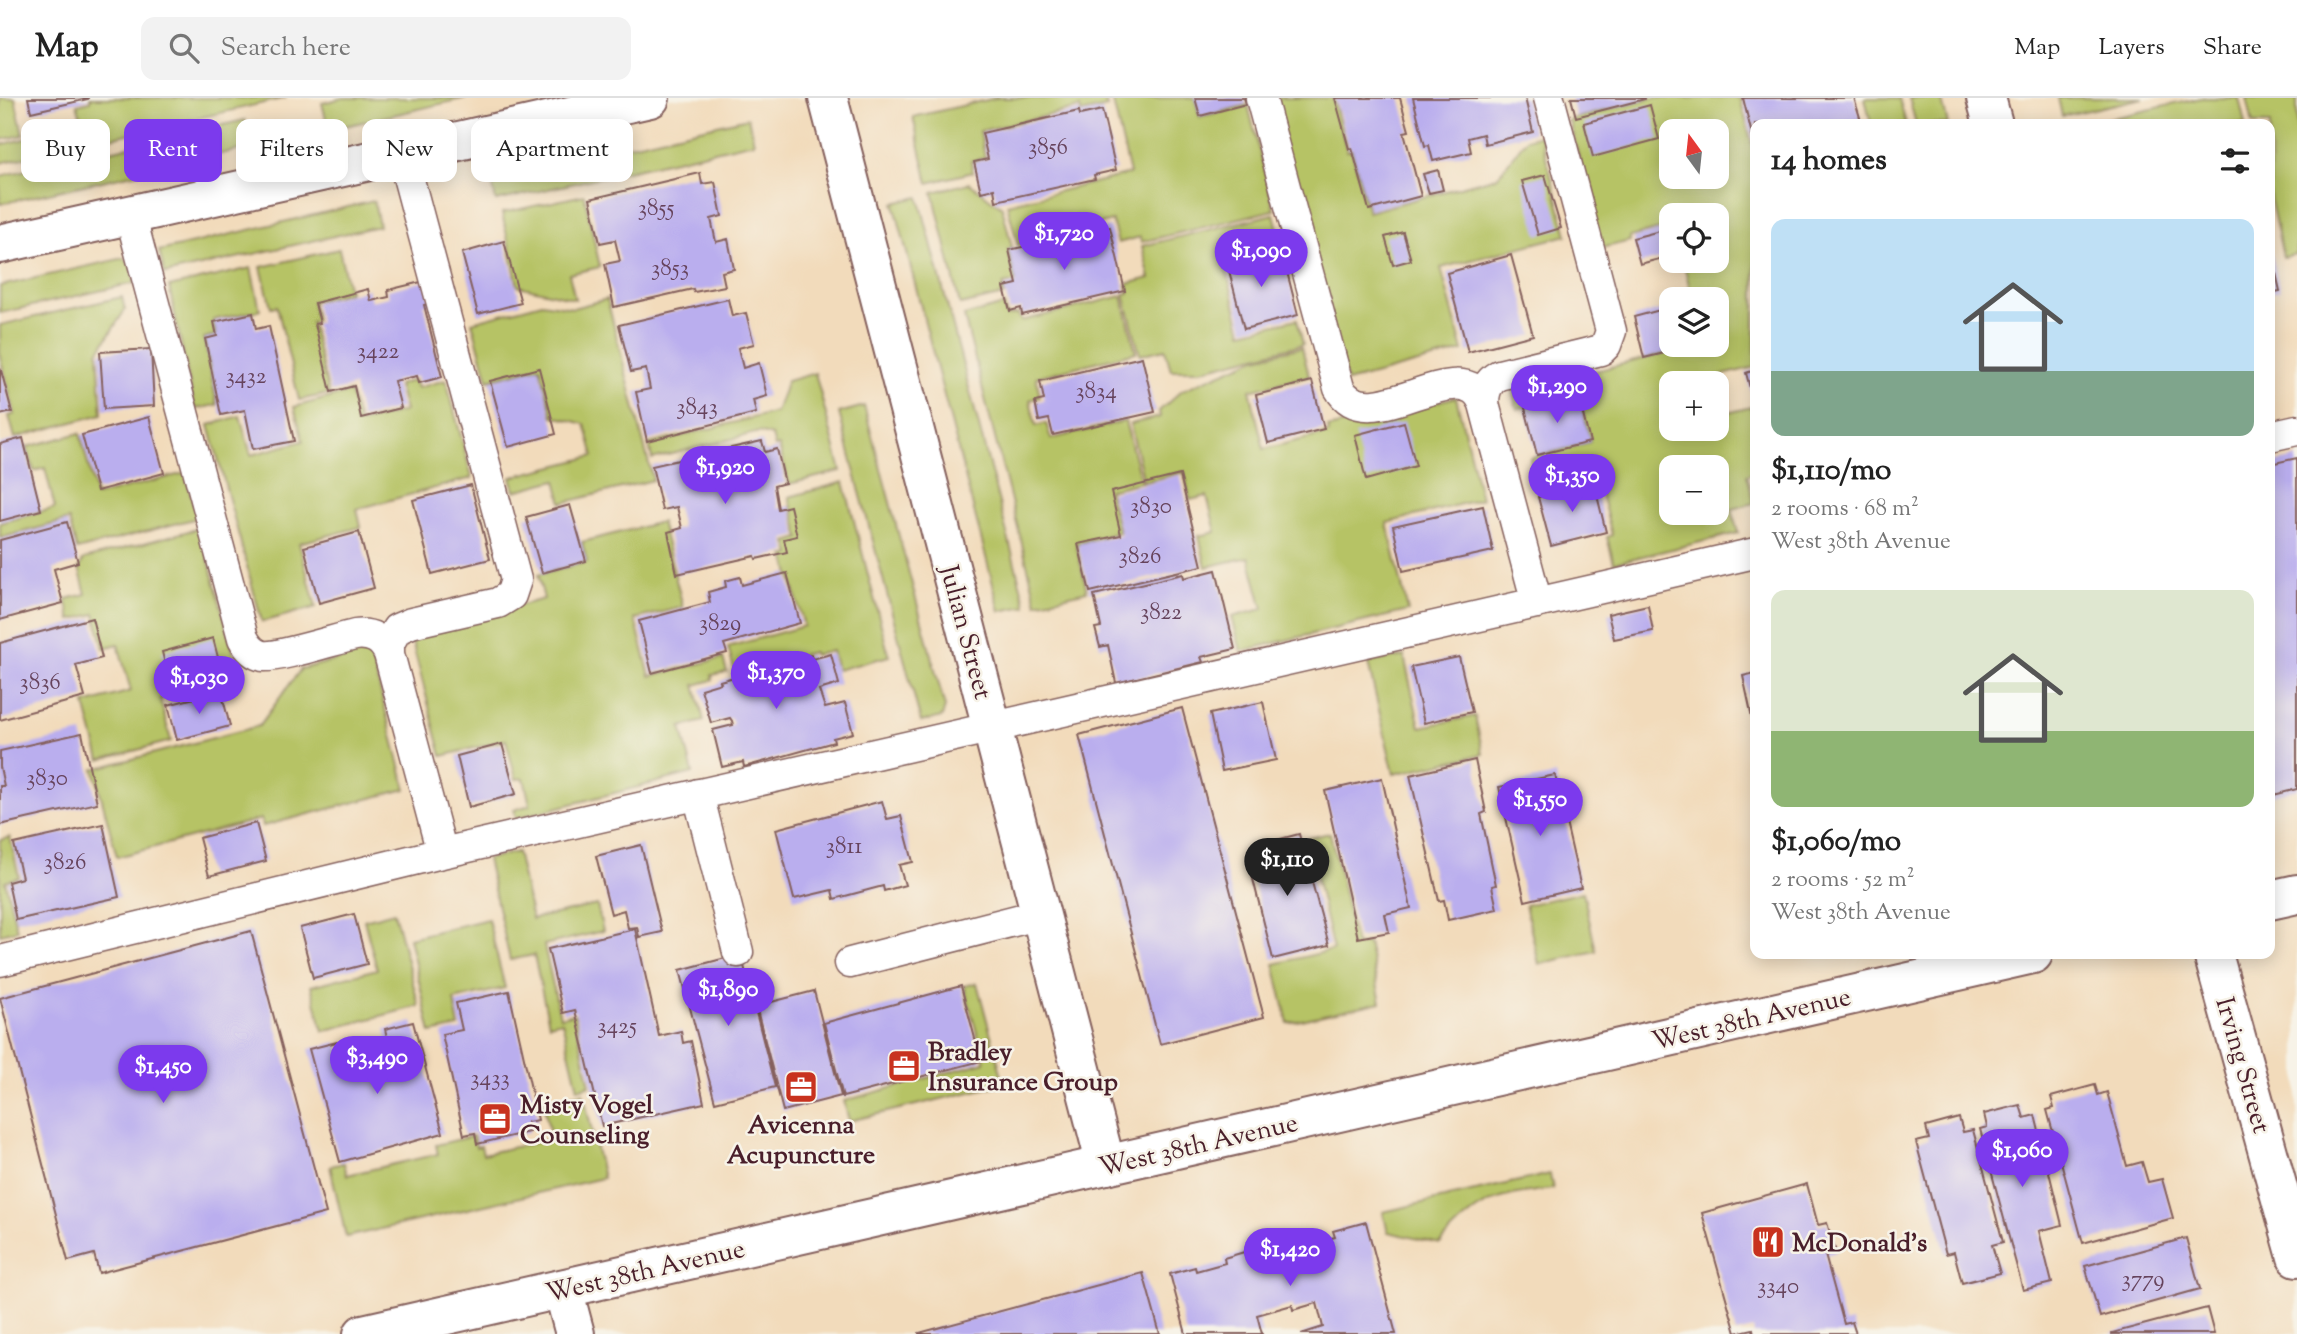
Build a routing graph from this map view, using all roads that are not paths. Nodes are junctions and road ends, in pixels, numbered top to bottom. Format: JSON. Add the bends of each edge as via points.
{"nodes":[{"id":1,"x":650,"y":98,"type":"edge"},
{"id":2,"x":828,"y":98,"type":"edge"},
{"id":3,"x":1261,"y":98,"type":"edge"},
{"id":4,"x":1549,"y":98,"type":"edge"},
{"id":5,"x":1986,"y":98,"type":"edge"},
{"id":6,"x":1992,"y":119,"type":"edge"},
{"id":7,"x":457,"y":142,"type":"edge"},
{"id":8,"x":362,"y":163,"type":"edge"},
{"id":9,"x":409,"y":182,"type":"edge"},
{"id":10,"x":130,"y":214,"type":"junction"},
{"id":11,"x":0,"y":244,"type":"edge"},
{"id":12,"x":1484,"y":404,"type":"junction"},
{"id":13,"x":2297,"y":430,"type":"edge"},
{"id":14,"x":2275,"y":435,"type":"edge"},
{"id":15,"x":1750,"y":554,"type":"edge"},
{"id":16,"x":1537,"y":603,"type":"junction"},
{"id":17,"x":389,"y":654,"type":"junction"},
{"id":18,"x":992,"y":727,"type":"junction"},
{"id":19,"x":698,"y":794,"type":"junction"},
{"id":20,"x":442,"y":853,"type":"junction"},
{"id":21,"x":2297,"y":894,"type":"edge"},
{"id":22,"x":2275,"y":899,"type":"edge"},
{"id":23,"x":1041,"y":914,"type":"junction"},
{"id":24,"x":738,"y":952,"type":"dead end"},
{"id":25,"x":2011,"y":959,"type":"edge"},
{"id":26,"x":2214,"y":959,"type":"edge"},
{"id":27,"x":0,"y":961,"type":"edge"},
{"id":28,"x":850,"y":963,"type":"dead end"},
{"id":29,"x":1106,"y":1165,"type":"junction"},
{"id":30,"x":2297,"y":1257,"type":"edge"},
{"id":31,"x":563,"y":1289,"type":"junction"},
{"id":32,"x":363,"y":1334,"type":"edge"},
{"id":33,"x":575,"y":1334,"type":"edge"}],
"edges":[{"from":1,"to":7,"type":"main road"},
{"from":2,"to":18,"type":"main road","name":"Julian Street"},
{"from":3,"to":12,"type":"lane","via":[[1343,396],[1350,403],[1368,407],[1460,384],[1476,391]]},
{"from":4,"to":12,"type":"lane","via":[[1611,331],[1601,350],[1492,379]]},
{"from":5,"to":6,"type":"main road"},
{"from":8,"to":10,"type":"main road"},
{"from":9,"to":17,"type":"lane","via":[[516,580],[511,595],[498,603],[397,629]]},
{"from":10,"to":11,"type":"main road"},
{"from":10,"to":17,"type":"lane","via":[[247,646],[255,653],[272,656],[365,634],[381,641]]},
{"from":12,"to":16,"type":"lane"},
{"from":13,"to":14,"type":"lane"},
{"from":15,"to":16,"type":"lane"},
{"from":16,"to":18,"type":"lane"},
{"from":17,"to":20,"type":"lane"},
{"from":18,"to":19,"type":"lane"},
{"from":18,"to":23,"type":"main road","name":"Julian Street"},
{"from":19,"to":20,"type":"lane"},
{"from":19,"to":24,"type":"lane"},
{"from":20,"to":27,"type":"lane"},
{"from":21,"to":22,"type":"main road"},
{"from":23,"to":28,"type":"lane"},
{"from":23,"to":29,"type":"main road","name":"Julian Street"},
{"from":25,"to":29,"type":"main road","name":"West 38th Avenue"},
{"from":26,"to":30,"type":"main road","name":"Irving Street"},
{"from":29,"to":31,"type":"main road","name":"West 38th Avenue"},
{"from":31,"to":32,"type":"main road","name":"West 38th Avenue"},
{"from":31,"to":33,"type":"main road"}]}
